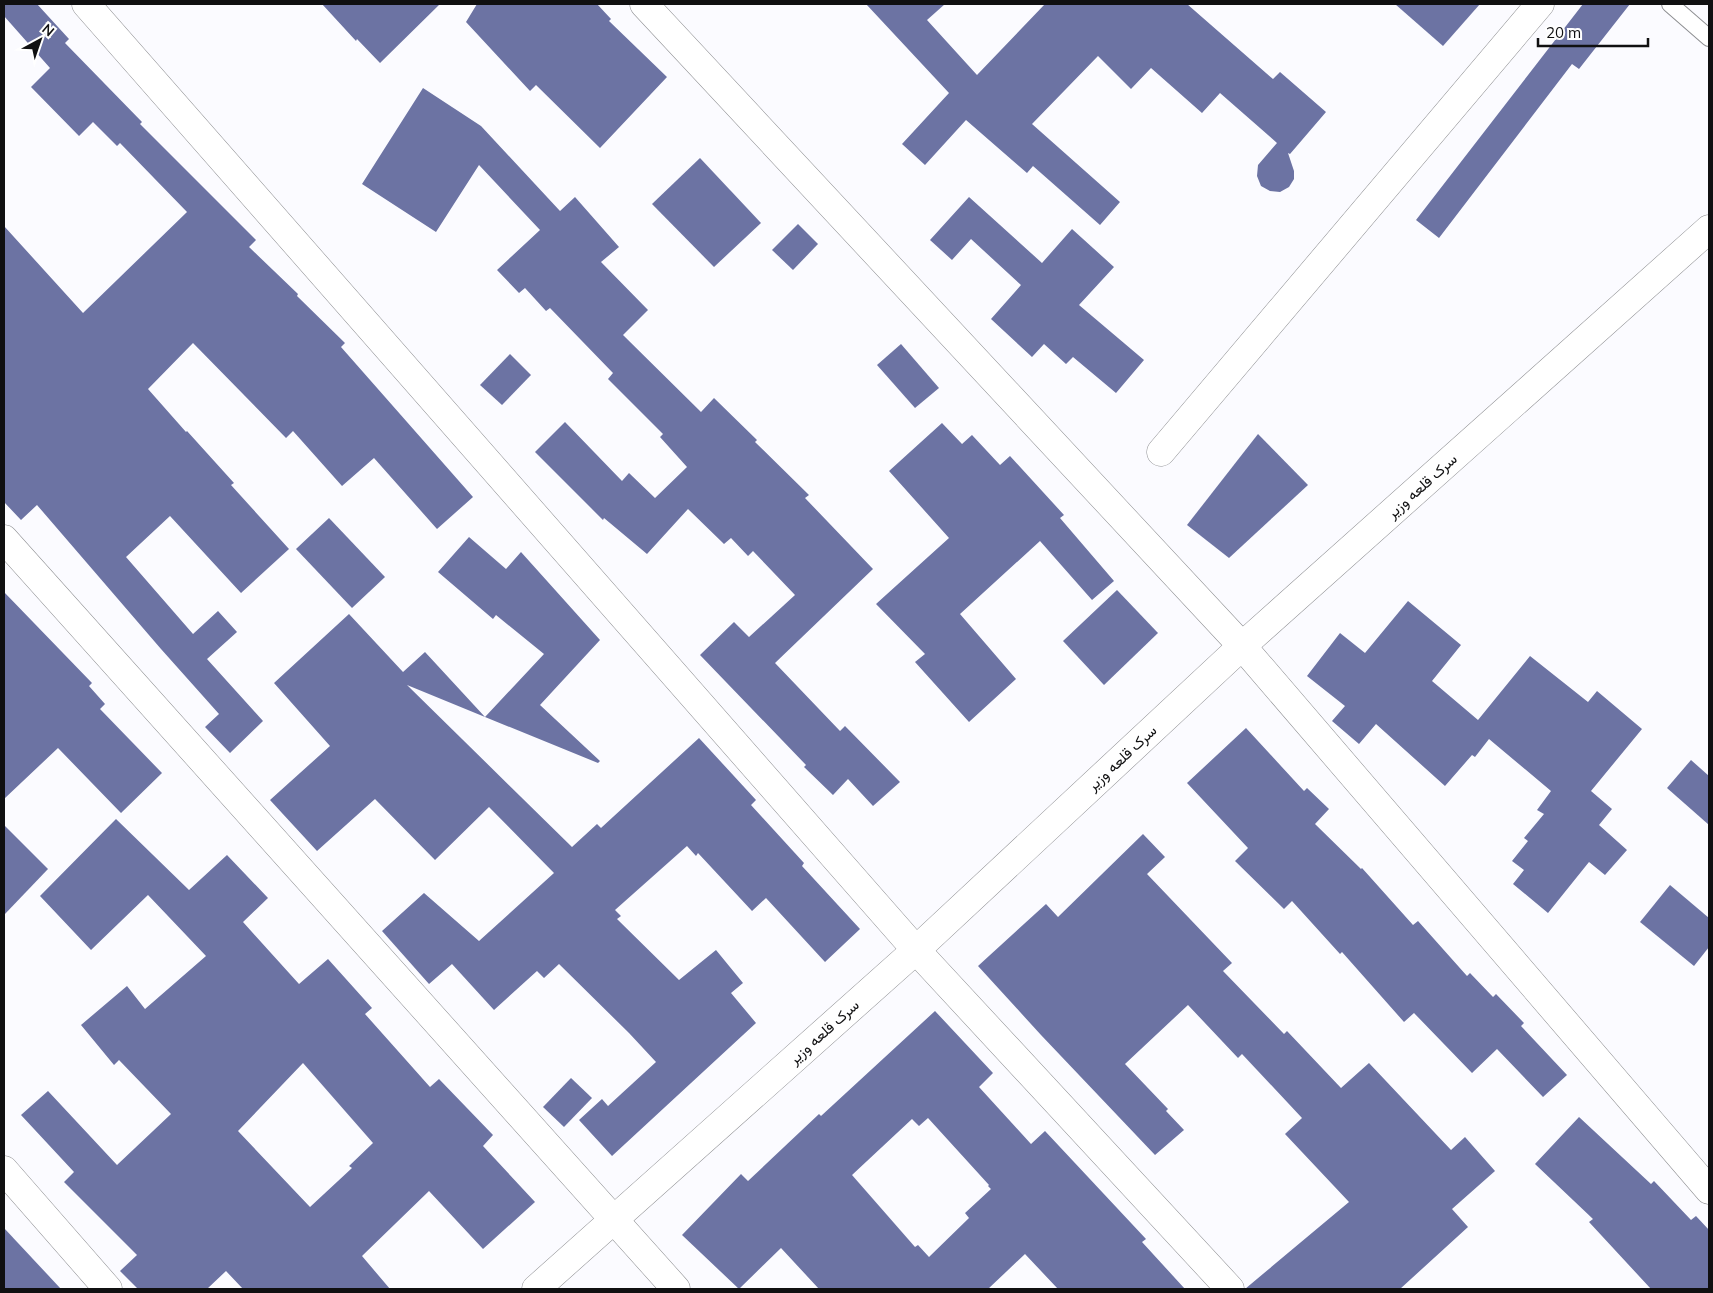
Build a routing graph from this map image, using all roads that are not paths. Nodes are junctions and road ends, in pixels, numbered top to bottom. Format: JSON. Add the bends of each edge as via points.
{"nodes":[{"id":1,"x":86,"y":4,"type":"edge"},
{"id":2,"x":644,"y":4,"type":"edge"},
{"id":3,"x":1540,"y":4,"type":"edge"},
{"id":4,"x":1670,"y":4,"type":"edge"},
{"id":5,"x":1709,"y":38,"type":"edge"},
{"id":6,"x":1709,"y":229,"type":"edge"},
{"id":7,"x":1161,"y":452,"type":"dead end"},
{"id":8,"x":4,"y":539,"type":"edge"},
{"id":9,"x":1242,"y":646,"type":"junction"},
{"id":10,"x":916,"y":950,"type":"junction"},
{"id":11,"x":4,"y":1170,"type":"edge"},
{"id":12,"x":1709,"y":1190,"type":"edge"},
{"id":13,"x":613,"y":1220,"type":"junction"},
{"id":14,"x":108,"y":1289,"type":"edge"},
{"id":15,"x":536,"y":1289,"type":"edge"},
{"id":16,"x":676,"y":1289,"type":"edge"},
{"id":17,"x":1230,"y":1289,"type":"edge"}],
"edges":[{"from":1,"to":10,"type":"street"},
{"from":2,"to":9,"type":"street"},
{"from":3,"to":7,"type":"street"},
{"from":4,"to":5,"type":"lane"},
{"from":6,"to":9,"type":"street","name":"سرک قلعه وزیر"},
{"from":8,"to":13,"type":"street"},
{"from":9,"to":10,"type":"street","name":"سرک قلعه وزیر"},
{"from":9,"to":12,"type":"street"},
{"from":10,"to":13,"type":"street","name":"سرک قلعه وزیر"},
{"from":10,"to":17,"type":"street"},
{"from":11,"to":14,"type":"street"},
{"from":13,"to":15,"type":"street","name":"سرک قلعه وزیر"},
{"from":13,"to":16,"type":"street"}]}
